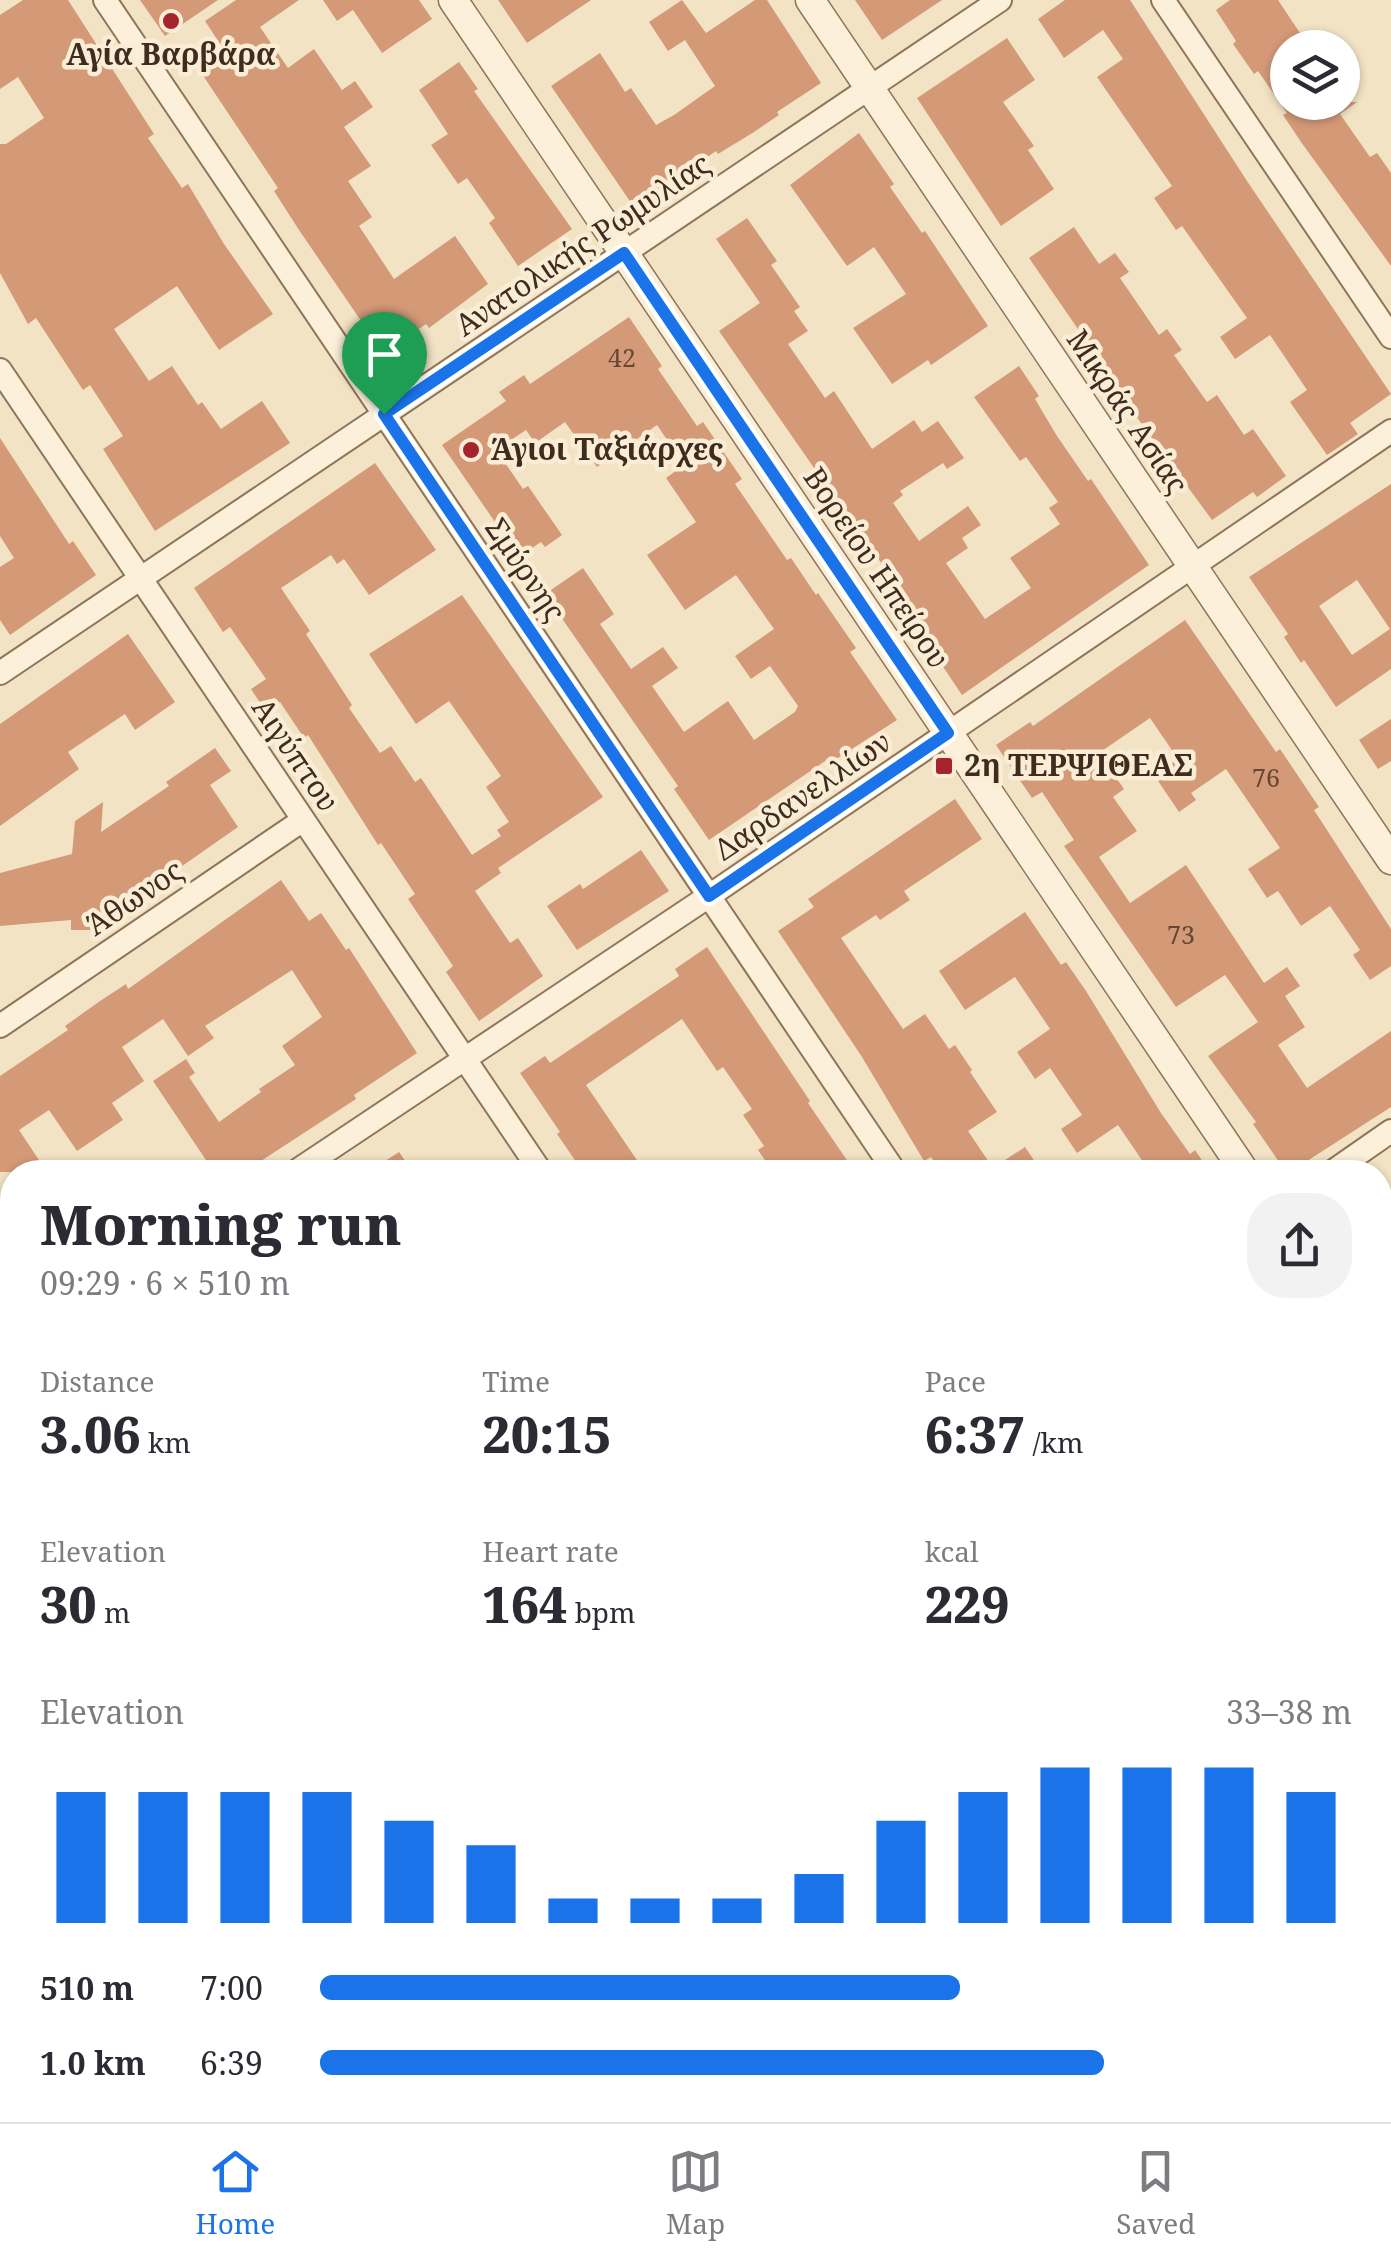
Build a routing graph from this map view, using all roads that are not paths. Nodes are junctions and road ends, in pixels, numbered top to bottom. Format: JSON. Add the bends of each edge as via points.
{"nodes":[{"id":1,"x":105,"y":0,"type":"edge"},
{"id":2,"x":453,"y":0,"type":"edge"},
{"id":3,"x":810,"y":0,"type":"edge"},
{"id":4,"x":1000,"y":0,"type":"edge"},
{"id":5,"x":1163,"y":0,"type":"edge"},
{"id":6,"x":869,"y":88,"type":"junction"},
{"id":7,"x":624,"y":253,"type":"junction"},
{"id":8,"x":1391,"y":338,"type":"edge"},
{"id":9,"x":0,"y":370,"type":"edge"},
{"id":10,"x":384,"y":414,"type":"junction"},
{"id":11,"x":1391,"y":431,"type":"edge"},
{"id":12,"x":1192,"y":565,"type":"junction"},
{"id":13,"x":140,"y":578,"type":"junction"},
{"id":14,"x":0,"y":673,"type":"edge"},
{"id":15,"x":948,"y":733,"type":"junction"},
{"id":16,"x":303,"y":820,"type":"junction"},
{"id":17,"x":1391,"y":860,"type":"edge"},
{"id":18,"x":709,"y":896,"type":"junction"},
{"id":19,"x":0,"y":1026,"type":"edge"},
{"id":20,"x":465,"y":1059,"type":"junction"},
{"id":21,"x":1391,"y":1132,"type":"edge"},
{"id":22,"x":313,"y":1160,"type":"edge"},
{"id":23,"x":533,"y":1160,"type":"edge"},
{"id":24,"x":887,"y":1160,"type":"edge"},
{"id":25,"x":1237,"y":1160,"type":"edge"},
{"id":26,"x":1350,"y":1160,"type":"edge"}],
"edges":[{"from":1,"to":10,"type":"street","name":"Σμύρνης"},
{"from":2,"to":7,"type":"street","name":"Βορείου Ηπείρου"},
{"from":3,"to":6,"type":"street","name":"Μικράς Ασίας"},
{"from":4,"to":6,"type":"street","name":"Ανατολικής Ρωμυλίας"},
{"from":5,"to":8,"type":"street"},
{"from":6,"to":7,"type":"street","name":"Ανατολικής Ρωμυλίας"},
{"from":6,"to":12,"type":"street","name":"Μικράς Ασίας"},
{"from":7,"to":10,"type":"street","name":"Ανατολικής Ρωμυλίας"},
{"from":7,"to":15,"type":"street","name":"Βορείου Ηπείρου"},
{"from":9,"to":13,"type":"street","name":"Αιγύπτου"},
{"from":10,"to":13,"type":"street","name":"Ανατολικής Ρωμυλίας"},
{"from":10,"to":18,"type":"street","name":"Σμύρνης"},
{"from":11,"to":12,"type":"street","name":"Δαρδανελλίων"},
{"from":12,"to":15,"type":"street","name":"Δαρδανελλίων"},
{"from":12,"to":17,"type":"street","name":"Μικράς Ασίας"},
{"from":13,"to":14,"type":"street","name":"Ανατολικής Ρωμυλίας"},
{"from":13,"to":16,"type":"street","name":"Αιγύπτου"},
{"from":15,"to":18,"type":"street","name":"Δαρδανελλίων"},
{"from":15,"to":25,"type":"street","name":"Βορείου Ηπείρου"},
{"from":16,"to":19,"type":"street","name":"Άθωνος"},
{"from":16,"to":20,"type":"street","name":"Αιγύπτου"},
{"from":18,"to":20,"type":"street","name":"Δαρδανελλίων"},
{"from":18,"to":24,"type":"street","name":"Σμύρνης"},
{"from":20,"to":22,"type":"street","name":"Δαρδανελλίων"},
{"from":20,"to":23,"type":"street","name":"Αιγύπτου"},
{"from":21,"to":26,"type":"street"}]}
